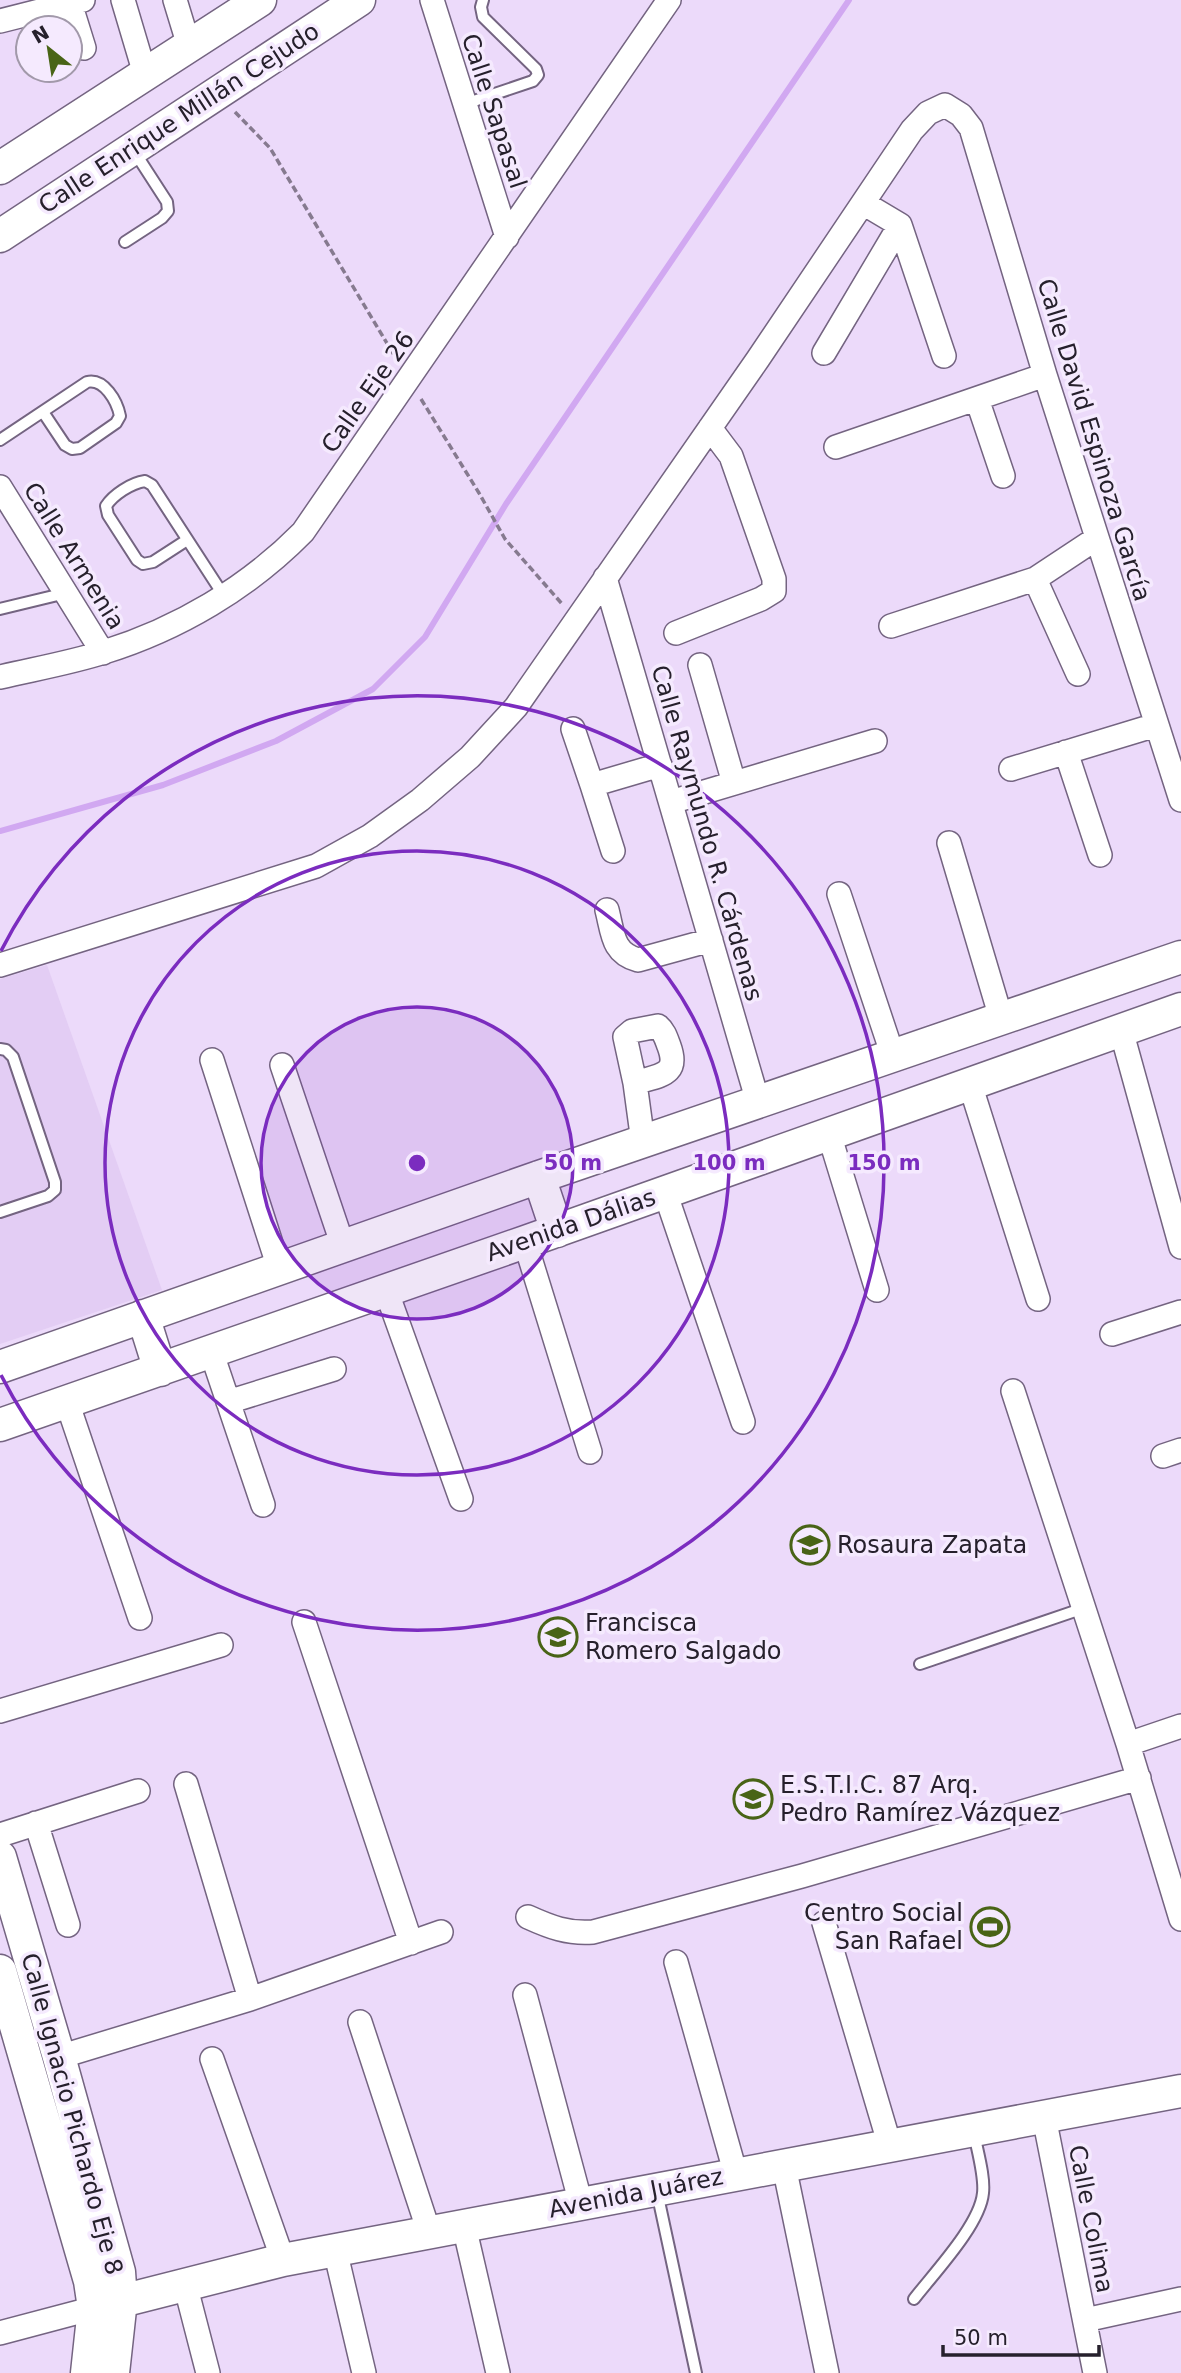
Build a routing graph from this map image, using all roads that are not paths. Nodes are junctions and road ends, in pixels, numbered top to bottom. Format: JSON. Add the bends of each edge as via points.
{"nodes":[{"id":1,"x":122,"y":0,"type":"edge"},
{"id":2,"x":175,"y":0,"type":"edge"},
{"id":3,"x":260,"y":0,"type":"edge"},
{"id":4,"x":359,"y":0,"type":"edge"},
{"id":5,"x":432,"y":0,"type":"edge"},
{"id":6,"x":483,"y":0,"type":"edge"},
{"id":7,"x":670,"y":0,"type":"edge"},
{"id":8,"x":76,"y":2,"type":"edge"},
{"id":9,"x":0,"y":21,"type":"edge"},
{"id":10,"x":189,"y":46,"type":"junction"},
{"id":11,"x":145,"y":74,"type":"junction"},
{"id":12,"x":465,"y":104,"type":"junction"},
{"id":13,"x":132,"y":149,"type":"junction"},
{"id":14,"x":0,"y":167,"type":"edge"},
{"id":15,"x":863,"y":203,"type":"junction"},
{"id":16,"x":900,"y":225,"type":"junction"},
{"id":17,"x":0,"y":236,"type":"edge"},
{"id":18,"x":507,"y":237,"type":"junction"},
{"id":19,"x":125,"y":242,"type":"dead end"},
{"id":20,"x":824,"y":353,"type":"dead end"},
{"id":21,"x":944,"y":356,"type":"dead end"},
{"id":22,"x":1045,"y":375,"type":"junction"},
{"id":23,"x":977,"y":399,"type":"junction"},
{"id":24,"x":43,"y":412,"type":"junction"},
{"id":25,"x":710,"y":428,"type":"junction"},
{"id":26,"x":0,"y":440,"type":"edge"},
{"id":27,"x":836,"y":447,"type":"dead end"},
{"id":28,"x":1003,"y":476,"type":"dead end"},
{"id":29,"x":0,"y":487,"type":"edge"},
{"id":30,"x":1097,"y":538,"type":"junction"},
{"id":31,"x":187,"y":540,"type":"junction"},
{"id":32,"x":605,"y":579,"type":"junction"},
{"id":33,"x":1035,"y":579,"type":"junction"},
{"id":34,"x":66,"y":593,"type":"junction"},
{"id":35,"x":224,"y":597,"type":"junction"},
{"id":36,"x":0,"y":609,"type":"edge"},
{"id":37,"x":891,"y":626,"type":"dead end"},
{"id":38,"x":676,"y":633,"type":"dead end"},
{"id":39,"x":103,"y":653,"type":"junction"},
{"id":40,"x":701,"y":665,"type":"dead end"},
{"id":41,"x":1078,"y":674,"type":"dead end"},
{"id":42,"x":0,"y":677,"type":"edge"},
{"id":43,"x":1156,"y":725,"type":"junction"},
{"id":44,"x":573,"y":729,"type":"dead end"},
{"id":45,"x":875,"y":741,"type":"dead end"},
{"id":46,"x":1066,"y":752,"type":"junction"},
{"id":47,"x":660,"y":765,"type":"junction"},
{"id":48,"x":1010,"y":769,"type":"dead end"},
{"id":49,"x":734,"y":783,"type":"junction"},
{"id":50,"x":592,"y":785,"type":"junction"},
{"id":51,"x":1181,"y":800,"type":"edge"},
{"id":52,"x":671,"y":802,"type":"junction"},
{"id":53,"x":949,"y":843,"type":"dead end"},
{"id":54,"x":613,"y":851,"type":"dead end"},
{"id":55,"x":1100,"y":855,"type":"dead end"},
{"id":56,"x":839,"y":894,"type":"dead end"},
{"id":57,"x":607,"y":910,"type":"dead end"},
{"id":58,"x":711,"y":940,"type":"junction"},
{"id":59,"x":1181,"y":957,"type":"edge"},
{"id":60,"x":0,"y":965,"type":"edge"},
{"id":61,"x":1181,"y":1009,"type":"edge"},
{"id":62,"x":991,"y":1022,"type":"junction"},
{"id":63,"x":1121,"y":1030,"type":"junction"},
{"id":64,"x":0,"y":1049,"type":"edge"},
{"id":65,"x":893,"y":1056,"type":"junction"},
{"id":66,"x":212,"y":1060,"type":"dead end"},
{"id":67,"x":282,"y":1065,"type":"dead end"},
{"id":68,"x":983,"y":1079,"type":"junction"},
{"id":69,"x":635,"y":1083,"type":"dead end"},
{"id":70,"x":758,"y":1102,"type":"junction"},
{"id":71,"x":829,"y":1134,"type":"junction"},
{"id":72,"x":643,"y":1142,"type":"junction"},
{"id":73,"x":540,"y":1177,"type":"junction"},
{"id":74,"x":665,"y":1192,"type":"junction"},
{"id":75,"x":0,"y":1212,"type":"edge"},
{"id":76,"x":557,"y":1231,"type":"junction"},
{"id":77,"x":525,"y":1242,"type":"junction"},
{"id":78,"x":343,"y":1246,"type":"junction"},
{"id":79,"x":1181,"y":1247,"type":"edge"},
{"id":80,"x":279,"y":1268,"type":"junction"},
{"id":81,"x":386,"y":1290,"type":"junction"},
{"id":82,"x":877,"y":1290,"type":"dead end"},
{"id":83,"x":1038,"y":1298,"type":"dead end"},
{"id":84,"x":1181,"y":1312,"type":"edge"},
{"id":85,"x":143,"y":1316,"type":"junction"},
{"id":86,"x":1112,"y":1334,"type":"dead end"},
{"id":87,"x":211,"y":1351,"type":"junction"},
{"id":88,"x":0,"y":1366,"type":"edge"},
{"id":89,"x":334,"y":1369,"type":"dead end"},
{"id":90,"x":160,"y":1370,"type":"junction"},
{"id":91,"x":1013,"y":1391,"type":"dead end"},
{"id":92,"x":67,"y":1402,"type":"junction"},
{"id":93,"x":229,"y":1402,"type":"junction"},
{"id":94,"x":743,"y":1422,"type":"dead end"},
{"id":95,"x":0,"y":1425,"type":"edge"},
{"id":96,"x":590,"y":1452,"type":"dead end"},
{"id":97,"x":461,"y":1499,"type":"dead end"},
{"id":98,"x":263,"y":1505,"type":"dead end"},
{"id":99,"x":1084,"y":1608,"type":"junction"},
{"id":100,"x":140,"y":1618,"type":"dead end"},
{"id":101,"x":304,"y":1622,"type":"dead end"},
{"id":102,"x":221,"y":1645,"type":"dead end"},
{"id":103,"x":920,"y":1664,"type":"dead end"},
{"id":104,"x":0,"y":1711,"type":"edge"},
{"id":105,"x":1181,"y":1726,"type":"edge"},
{"id":106,"x":1128,"y":1744,"type":"junction"},
{"id":107,"x":1139,"y":1778,"type":"junction"},
{"id":108,"x":186,"y":1784,"type":"dead end"},
{"id":109,"x":138,"y":1791,"type":"dead end"},
{"id":110,"x":36,"y":1823,"type":"junction"},
{"id":111,"x":0,"y":1835,"type":"edge"},
{"id":112,"x":0,"y":1857,"type":"edge"},
{"id":113,"x":1172,"y":1860,"type":"edge"},
{"id":114,"x":528,"y":1917,"type":"dead end"},
{"id":115,"x":1181,"y":1919,"type":"edge"},
{"id":116,"x":824,"y":1923,"type":"dead end"},
{"id":117,"x":68,"y":1924,"type":"dead end"},
{"id":118,"x":441,"y":1932,"type":"dead end"},
{"id":119,"x":411,"y":1943,"type":"junction"},
{"id":120,"x":676,"y":1962,"type":"dead end"},
{"id":121,"x":0,"y":1971,"type":"edge"},
{"id":122,"x":525,"y":1995,"type":"dead end"},
{"id":123,"x":250,"y":1999,"type":"junction"},
{"id":124,"x":360,"y":2022,"type":"dead end"},
{"id":125,"x":59,"y":2057,"type":"junction"},
{"id":126,"x":212,"y":2059,"type":"dead end"},
{"id":127,"x":1181,"y":2091,"type":"edge"},
{"id":128,"x":1044,"y":2117,"type":"junction"},
{"id":129,"x":973,"y":2130,"type":"junction"},
{"id":130,"x":890,"y":2146,"type":"junction"},
{"id":131,"x":784,"y":2166,"type":"junction"},
{"id":132,"x":736,"y":2175,"type":"junction"},
{"id":133,"x":656,"y":2190,"type":"junction"},
{"id":134,"x":581,"y":2204,"type":"junction"},
{"id":135,"x":464,"y":2225,"type":"junction"},
{"id":136,"x":429,"y":2232,"type":"junction"},
{"id":137,"x":335,"y":2250,"type":"junction"},
{"id":138,"x":284,"y":2260,"type":"junction"},
{"id":139,"x":185,"y":2284,"type":"junction"},
{"id":140,"x":914,"y":2298,"type":"dead end"},
{"id":141,"x":1181,"y":2299,"type":"edge"},
{"id":142,"x":108,"y":2304,"type":"junction"},
{"id":143,"x":1085,"y":2320,"type":"junction"},
{"id":144,"x":0,"y":2333,"type":"edge"},
{"id":145,"x":87,"y":2373,"type":"edge"},
{"id":146,"x":114,"y":2373,"type":"edge"},
{"id":147,"x":208,"y":2373,"type":"edge"},
{"id":148,"x":364,"y":2373,"type":"edge"},
{"id":149,"x":498,"y":2373,"type":"edge"},
{"id":150,"x":696,"y":2373,"type":"edge"},
{"id":151,"x":827,"y":2373,"type":"edge"},
{"id":152,"x":1095,"y":2373,"type":"edge"}],
"edges":[{"from":1,"to":11,"type":"street"},
{"from":2,"to":10,"type":"street"},
{"from":3,"to":10,"type":"main road"},
{"from":4,"to":13,"type":"main road","name":"Calle Enrique Millán Cejudo"},
{"from":5,"to":12,"type":"street","name":"Calle Sapasal"},
{"from":6,"to":12,"type":"lane","via":[[483,17],[538,75],[534,81]]},
{"from":7,"to":18,"type":"street","name":"Calle Eje 26"},
{"from":8,"to":9,"type":"street"},
{"from":10,"to":11,"type":"main road"},
{"from":11,"to":14,"type":"main road"},
{"from":12,"to":18,"type":"street","name":"Calle Sapasal"},
{"from":13,"to":17,"type":"main road","name":"Calle Enrique Millán Cejudo"},
{"from":13,"to":19,"type":"lane","via":[[167,202],[168,211]]},
{"from":15,"to":16,"type":"street"},
{"from":15,"to":22,"type":"street","name":"Calle David Espinoza García","via":[[928,113],[945,105],[961,115],[971,128]]},
{"from":15,"to":25,"type":"street"},
{"from":16,"to":20,"type":"street"},
{"from":16,"to":21,"type":"street"},
{"from":18,"to":35,"type":"street","name":"Calle Eje 26","via":[[303,532]]},
{"from":22,"to":23,"type":"street"},
{"from":22,"to":30,"type":"street","name":"Calle David Espinoza García"},
{"from":23,"to":27,"type":"street"},
{"from":23,"to":28,"type":"street"},
{"from":24,"to":24,"type":"lane","via":[[94,380],[101,382],[120,416],[80,448],[72,449]]},
{"from":24,"to":26,"type":"lane"},
{"from":25,"to":32,"type":"street"},
{"from":25,"to":38,"type":"street","via":[[731,456],[774,579],[774,591]]},
{"from":29,"to":34,"type":"street","name":"Calle Armenia"},
{"from":30,"to":33,"type":"street"},
{"from":30,"to":43,"type":"street","name":"Calle David Espinoza García"},
{"from":31,"to":31,"type":"lane","via":[[143,564],[106,506],[145,481]]},
{"from":31,"to":35,"type":"lane"},
{"from":32,"to":47,"type":"street","name":"Calle Raymundo R. Cárdenas"},
{"from":32,"to":60,"type":"street","via":[[516,707],[470,757],[370,836],[316,866]]},
{"from":33,"to":37,"type":"street"},
{"from":33,"to":41,"type":"street"},
{"from":34,"to":36,"type":"lane"},
{"from":34,"to":39,"type":"street","name":"Calle Armenia"},
{"from":35,"to":39,"type":"street","name":"Calle Eje 26","via":[[173,625]]},
{"from":39,"to":42,"type":"street","name":"Calle Eje 26"},
{"from":40,"to":49,"type":"street"},
{"from":43,"to":46,"type":"street"},
{"from":43,"to":51,"type":"street","name":"Calle David Espinoza García"},
{"from":44,"to":50,"type":"street"},
{"from":45,"to":49,"type":"street"},
{"from":46,"to":48,"type":"street"},
{"from":46,"to":55,"type":"street"},
{"from":47,"to":50,"type":"street"},
{"from":47,"to":52,"type":"street","name":"Calle Raymundo R. Cárdenas"},
{"from":49,"to":52,"type":"street"},
{"from":50,"to":54,"type":"street"},
{"from":52,"to":58,"type":"street","name":"Calle Raymundo R. Cárdenas"},
{"from":53,"to":62,"type":"street"},
{"from":56,"to":65,"type":"street"},
{"from":57,"to":58,"type":"street","via":[[618,951],[626,957],[638,960]]},
{"from":58,"to":70,"type":"street","name":"Calle Raymundo R. Cárdenas"},
{"from":59,"to":62,"type":"main road"},
{"from":61,"to":63,"type":"main road","name":"Avenida Dálias"},
{"from":62,"to":65,"type":"main road"},
{"from":62,"to":68,"type":"main road"},
{"from":63,"to":68,"type":"main road","name":"Avenida Dálias"},
{"from":63,"to":79,"type":"street"},
{"from":64,"to":75,"type":"lane","via":[[13,1057],[55,1182],[55,1190],[48,1196]]},
{"from":65,"to":70,"type":"main road"},
{"from":66,"to":80,"type":"street"},
{"from":67,"to":78,"type":"street"},
{"from":68,"to":71,"type":"main road","name":"Avenida Dálias"},
{"from":68,"to":83,"type":"street"},
{"from":69,"to":72,"type":"street"},
{"from":70,"to":72,"type":"main road"},
{"from":71,"to":74,"type":"main road","name":"Avenida Dálias"},
{"from":71,"to":82,"type":"street"},
{"from":72,"to":73,"type":"main road"},
{"from":73,"to":76,"type":"main road"},
{"from":73,"to":78,"type":"main road"},
{"from":74,"to":76,"type":"main road","name":"Avenida Dálias"},
{"from":74,"to":94,"type":"street"},
{"from":76,"to":77,"type":"main road","name":"Avenida Dálias"},
{"from":77,"to":81,"type":"main road","name":"Avenida Dálias"},
{"from":77,"to":96,"type":"street"},
{"from":78,"to":80,"type":"main road"},
{"from":80,"to":85,"type":"main road"},
{"from":81,"to":87,"type":"main road","name":"Avenida Dálias"},
{"from":81,"to":97,"type":"street"},
{"from":84,"to":86,"type":"street"},
{"from":85,"to":88,"type":"main road"},
{"from":85,"to":90,"type":"main road"},
{"from":87,"to":90,"type":"main road","name":"Avenida Dálias"},
{"from":87,"to":93,"type":"street"},
{"from":89,"to":93,"type":"street"},
{"from":90,"to":92,"type":"main road","name":"Avenida Dálias"},
{"from":91,"to":99,"type":"street"},
{"from":92,"to":95,"type":"main road","name":"Avenida Dálias"},
{"from":92,"to":100,"type":"street"},
{"from":93,"to":98,"type":"street"},
{"from":99,"to":103,"type":"lane"},
{"from":99,"to":106,"type":"street"},
{"from":101,"to":119,"type":"street"},
{"from":102,"to":104,"type":"street"},
{"from":105,"to":106,"type":"street"},
{"from":106,"to":107,"type":"street"},
{"from":107,"to":113,"type":"street"},
{"from":107,"to":114,"type":"street","via":[[802,1877],[593,1932],[563,1931]]},
{"from":108,"to":123,"type":"street"},
{"from":109,"to":110,"type":"street"},
{"from":110,"to":111,"type":"street"},
{"from":110,"to":117,"type":"street"},
{"from":112,"to":125,"type":"main road","name":"Calle Ignacio Pichardo Eje 8"},
{"from":113,"to":115,"type":"street"},
{"from":116,"to":130,"type":"street"},
{"from":118,"to":119,"type":"street"},
{"from":119,"to":123,"type":"street"},
{"from":120,"to":132,"type":"street"},
{"from":121,"to":142,"type":"main road","name":"Calle Ignacio Pichardo Eje 8","via":[[90,2281]]},
{"from":122,"to":134,"type":"street"},
{"from":123,"to":125,"type":"street"},
{"from":124,"to":136,"type":"street"},
{"from":125,"to":142,"type":"main road","name":"Calle Ignacio Pichardo Eje 8","via":[[118,2272]]},
{"from":126,"to":138,"type":"street"},
{"from":127,"to":128,"type":"main road","name":"Avenida Juárez"},
{"from":128,"to":129,"type":"main road","name":"Avenida Juárez"},
{"from":128,"to":143,"type":"street","name":"Calle Colima"},
{"from":129,"to":130,"type":"main road","name":"Avenida Juárez"},
{"from":129,"to":140,"type":"lane","via":[[984,2192],[979,2209],[963,2237]]},
{"from":130,"to":131,"type":"main road","name":"Avenida Juárez"},
{"from":131,"to":132,"type":"main road","name":"Avenida Juárez"},
{"from":131,"to":151,"type":"street"},
{"from":132,"to":133,"type":"main road","name":"Avenida Juárez"},
{"from":133,"to":134,"type":"main road","name":"Avenida Juárez"},
{"from":133,"to":150,"type":"lane"},
{"from":134,"to":135,"type":"main road","name":"Avenida Juárez"},
{"from":135,"to":136,"type":"main road","name":"Avenida Juárez"},
{"from":135,"to":149,"type":"street"},
{"from":136,"to":137,"type":"main road","name":"Avenida Juárez"},
{"from":137,"to":138,"type":"main road","name":"Avenida Juárez"},
{"from":137,"to":148,"type":"street"},
{"from":138,"to":139,"type":"main road","name":"Avenida Juárez"},
{"from":139,"to":142,"type":"main road","name":"Avenida Juárez"},
{"from":139,"to":147,"type":"street"},
{"from":141,"to":143,"type":"street"},
{"from":142,"to":144,"type":"street"},
{"from":142,"to":145,"type":"main road","name":"Calle Ignacio Pichardo Eje 8"},
{"from":142,"to":146,"type":"main road","name":"Calle Ignacio Pichardo Eje 8"},
{"from":143,"to":152,"type":"street","name":"Calle Colima"}]}
